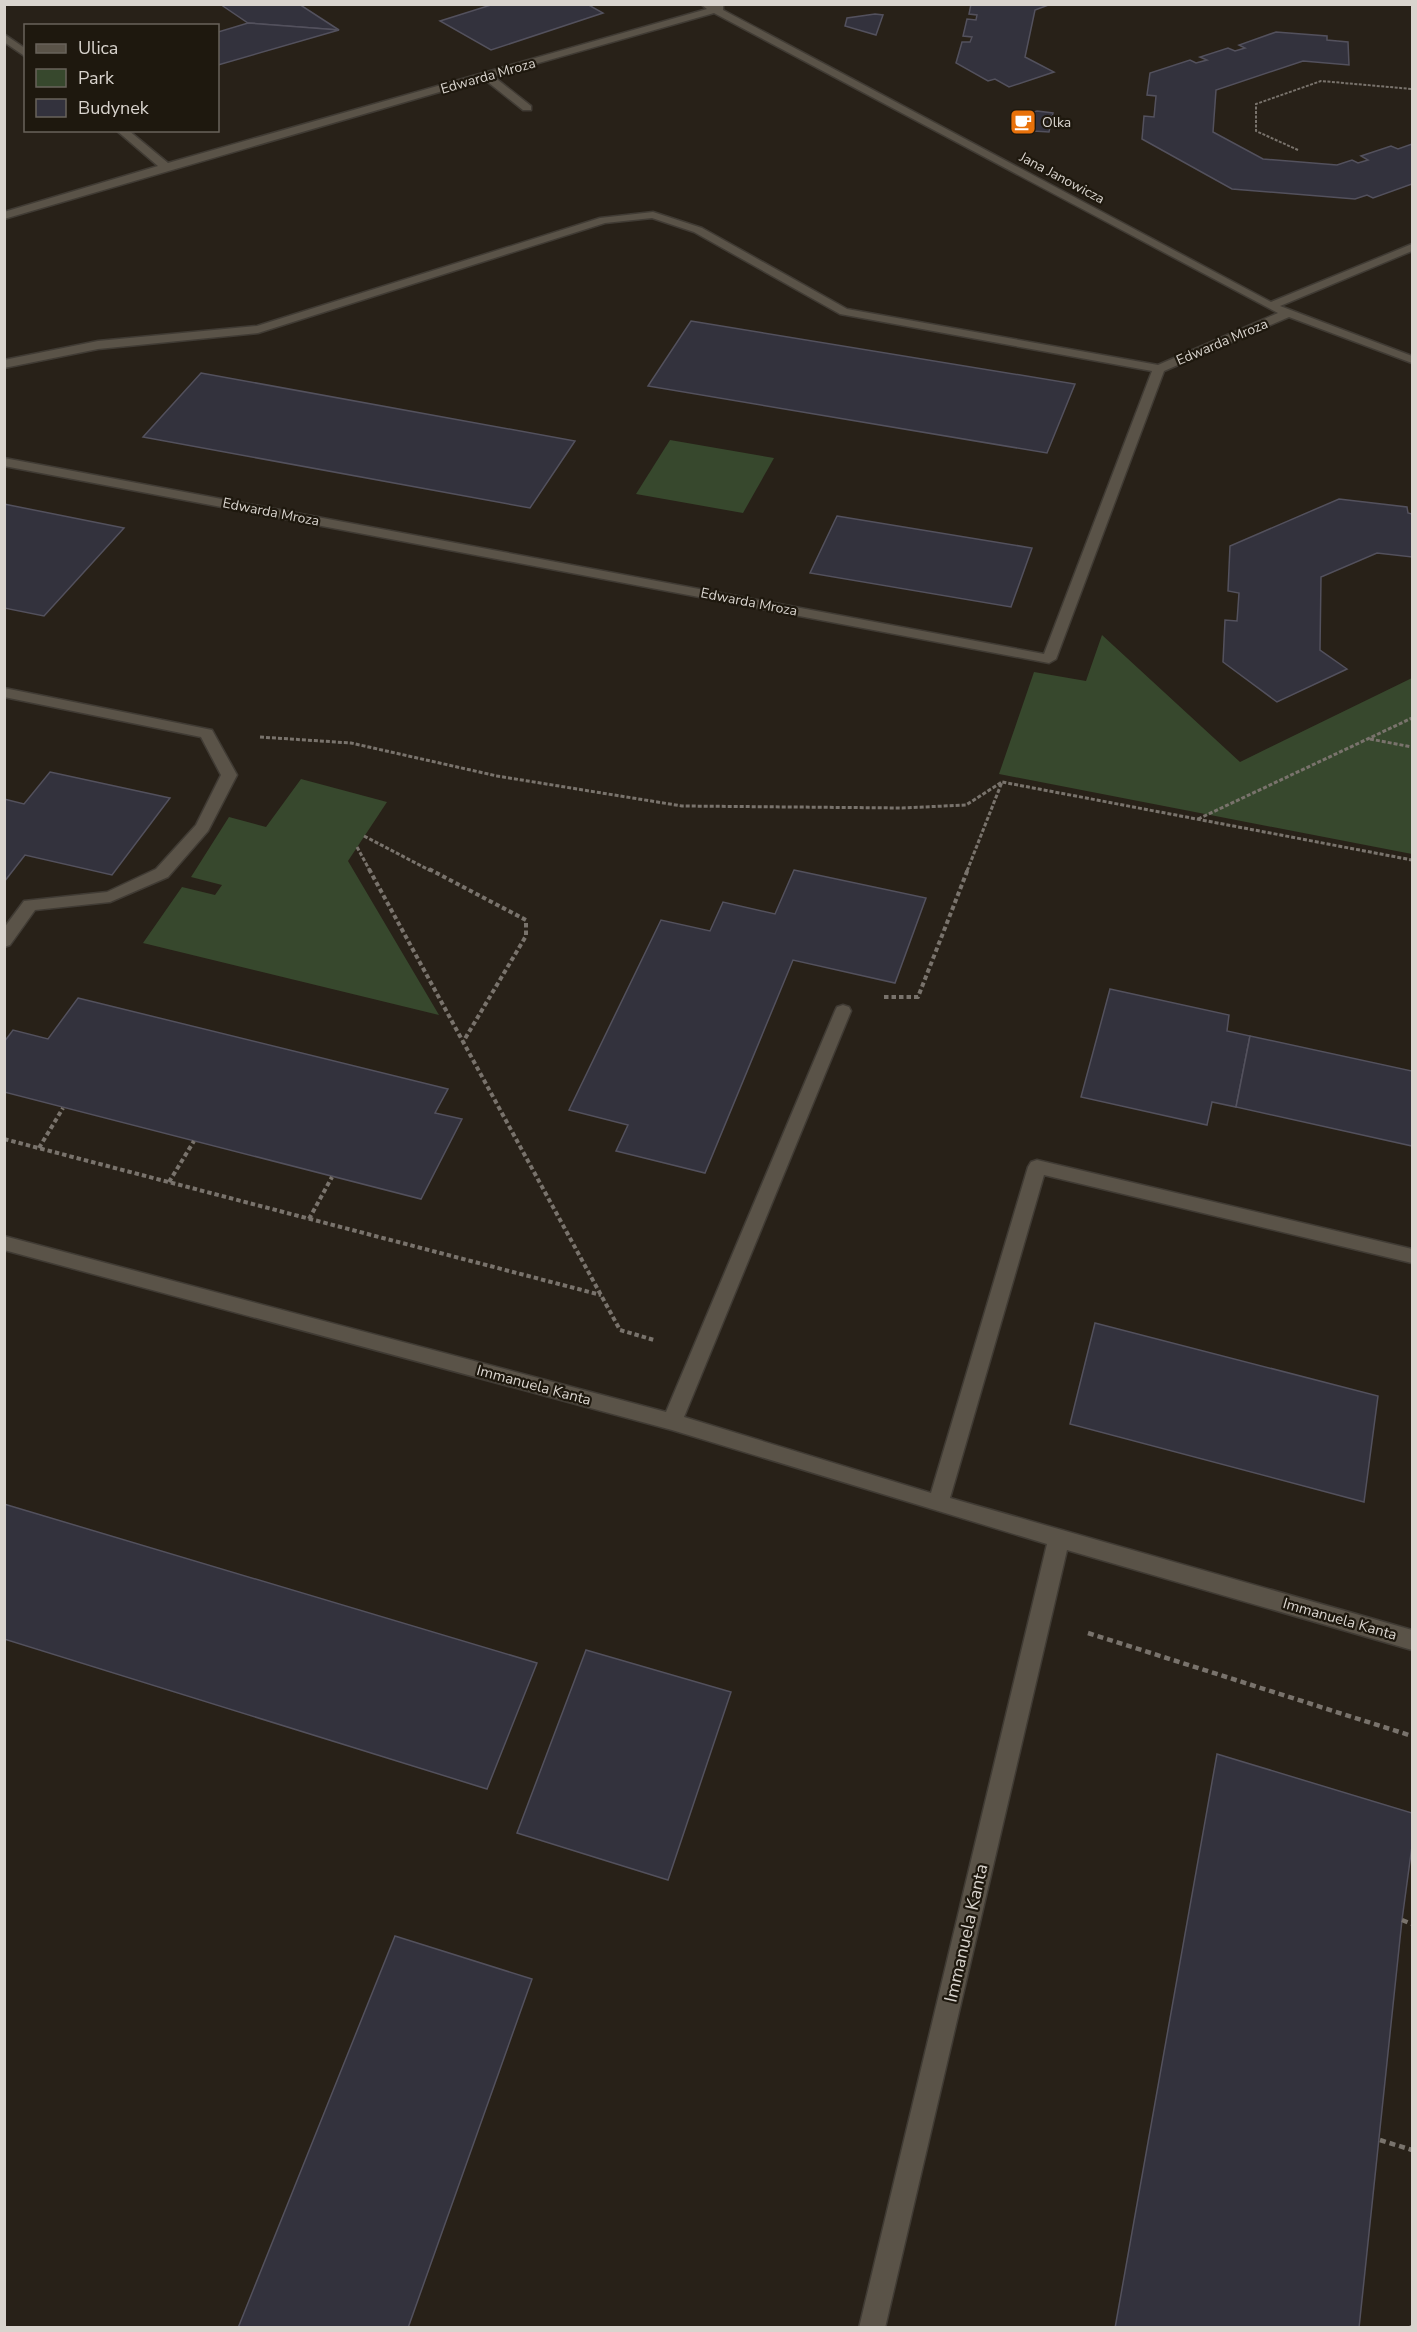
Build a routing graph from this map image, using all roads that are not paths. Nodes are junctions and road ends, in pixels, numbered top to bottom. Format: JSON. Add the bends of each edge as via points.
{"nodes":[{"id":1,"x":730,"y":4,"type":"edge"},
{"id":2,"x":709,"y":7,"type":"edge"},
{"id":3,"x":4,"y":37,"type":"edge"},
{"id":4,"x":24,"y":52,"type":"edge"},
{"id":5,"x":487,"y":76,"type":"junction"},
{"id":6,"x":527,"y":108,"type":"dead end"},
{"id":7,"x":123,"y":132,"type":"edge"},
{"id":8,"x":166,"y":167,"type":"junction"},
{"id":9,"x":4,"y":216,"type":"edge"},
{"id":10,"x":1413,"y":247,"type":"edge"},
{"id":11,"x":1270,"y":306,"type":"junction"},
{"id":12,"x":1289,"y":313,"type":"junction"},
{"id":13,"x":1413,"y":360,"type":"edge"},
{"id":14,"x":4,"y":364,"type":"edge"},
{"id":15,"x":1159,"y":369,"type":"junction"},
{"id":16,"x":4,"y":462,"type":"edge"},
{"id":17,"x":4,"y":692,"type":"edge"},
{"id":18,"x":4,"y":940,"type":"edge"},
{"id":19,"x":843,"y":1011,"type":"road end"},
{"id":20,"x":4,"y":1243,"type":"edge"},
{"id":21,"x":1413,"y":1256,"type":"edge"},
{"id":22,"x":672,"y":1422,"type":"junction"},
{"id":23,"x":938,"y":1504,"type":"junction"},
{"id":24,"x":1059,"y":1539,"type":"junction"},
{"id":25,"x":1413,"y":1640,"type":"edge"},
{"id":26,"x":872,"y":2328,"type":"edge"}],
"edges":[{"from":1,"to":2,"type":"street","name":"Edwarda Mroza"},
{"from":2,"to":5,"type":"street","name":"Edwarda Mroza"},
{"from":2,"to":11,"type":"street","name":"Jana Janowicza"},
{"from":3,"to":4,"type":"street"},
{"from":5,"to":6,"type":"street"},
{"from":5,"to":8,"type":"street","name":"Edwarda Mroza"},
{"from":7,"to":8,"type":"street"},
{"from":8,"to":9,"type":"street","name":"Edwarda Mroza"},
{"from":10,"to":11,"type":"street"},
{"from":11,"to":12,"type":"street","name":"Jana Janowicza"},
{"from":12,"to":13,"type":"street","name":"Jana Janowicza"},
{"from":12,"to":15,"type":"street","name":"Edwarda Mroza"},
{"from":14,"to":15,"type":"street","via":[[98,345],[258,329],[604,220],[653,215],[698,230],[844,312]]},
{"from":15,"to":16,"type":"street","name":"Edwarda Mroza","via":[[1049,659]]},
{"from":17,"to":18,"type":"street","via":[[207,733],[229,775],[203,827],[162,873],[110,897],[30,905]]},
{"from":19,"to":22,"type":"street"},
{"from":20,"to":22,"type":"street","name":"Immanuela Kanta"},
{"from":21,"to":23,"type":"street","via":[[1037,1167]]},
{"from":22,"to":23,"type":"street","name":"Immanuela Kanta"},
{"from":23,"to":24,"type":"street","name":"Immanuela Kanta"},
{"from":24,"to":25,"type":"street","name":"Immanuela Kanta"},
{"from":24,"to":26,"type":"street","name":"Immanuela Kanta"}]}
